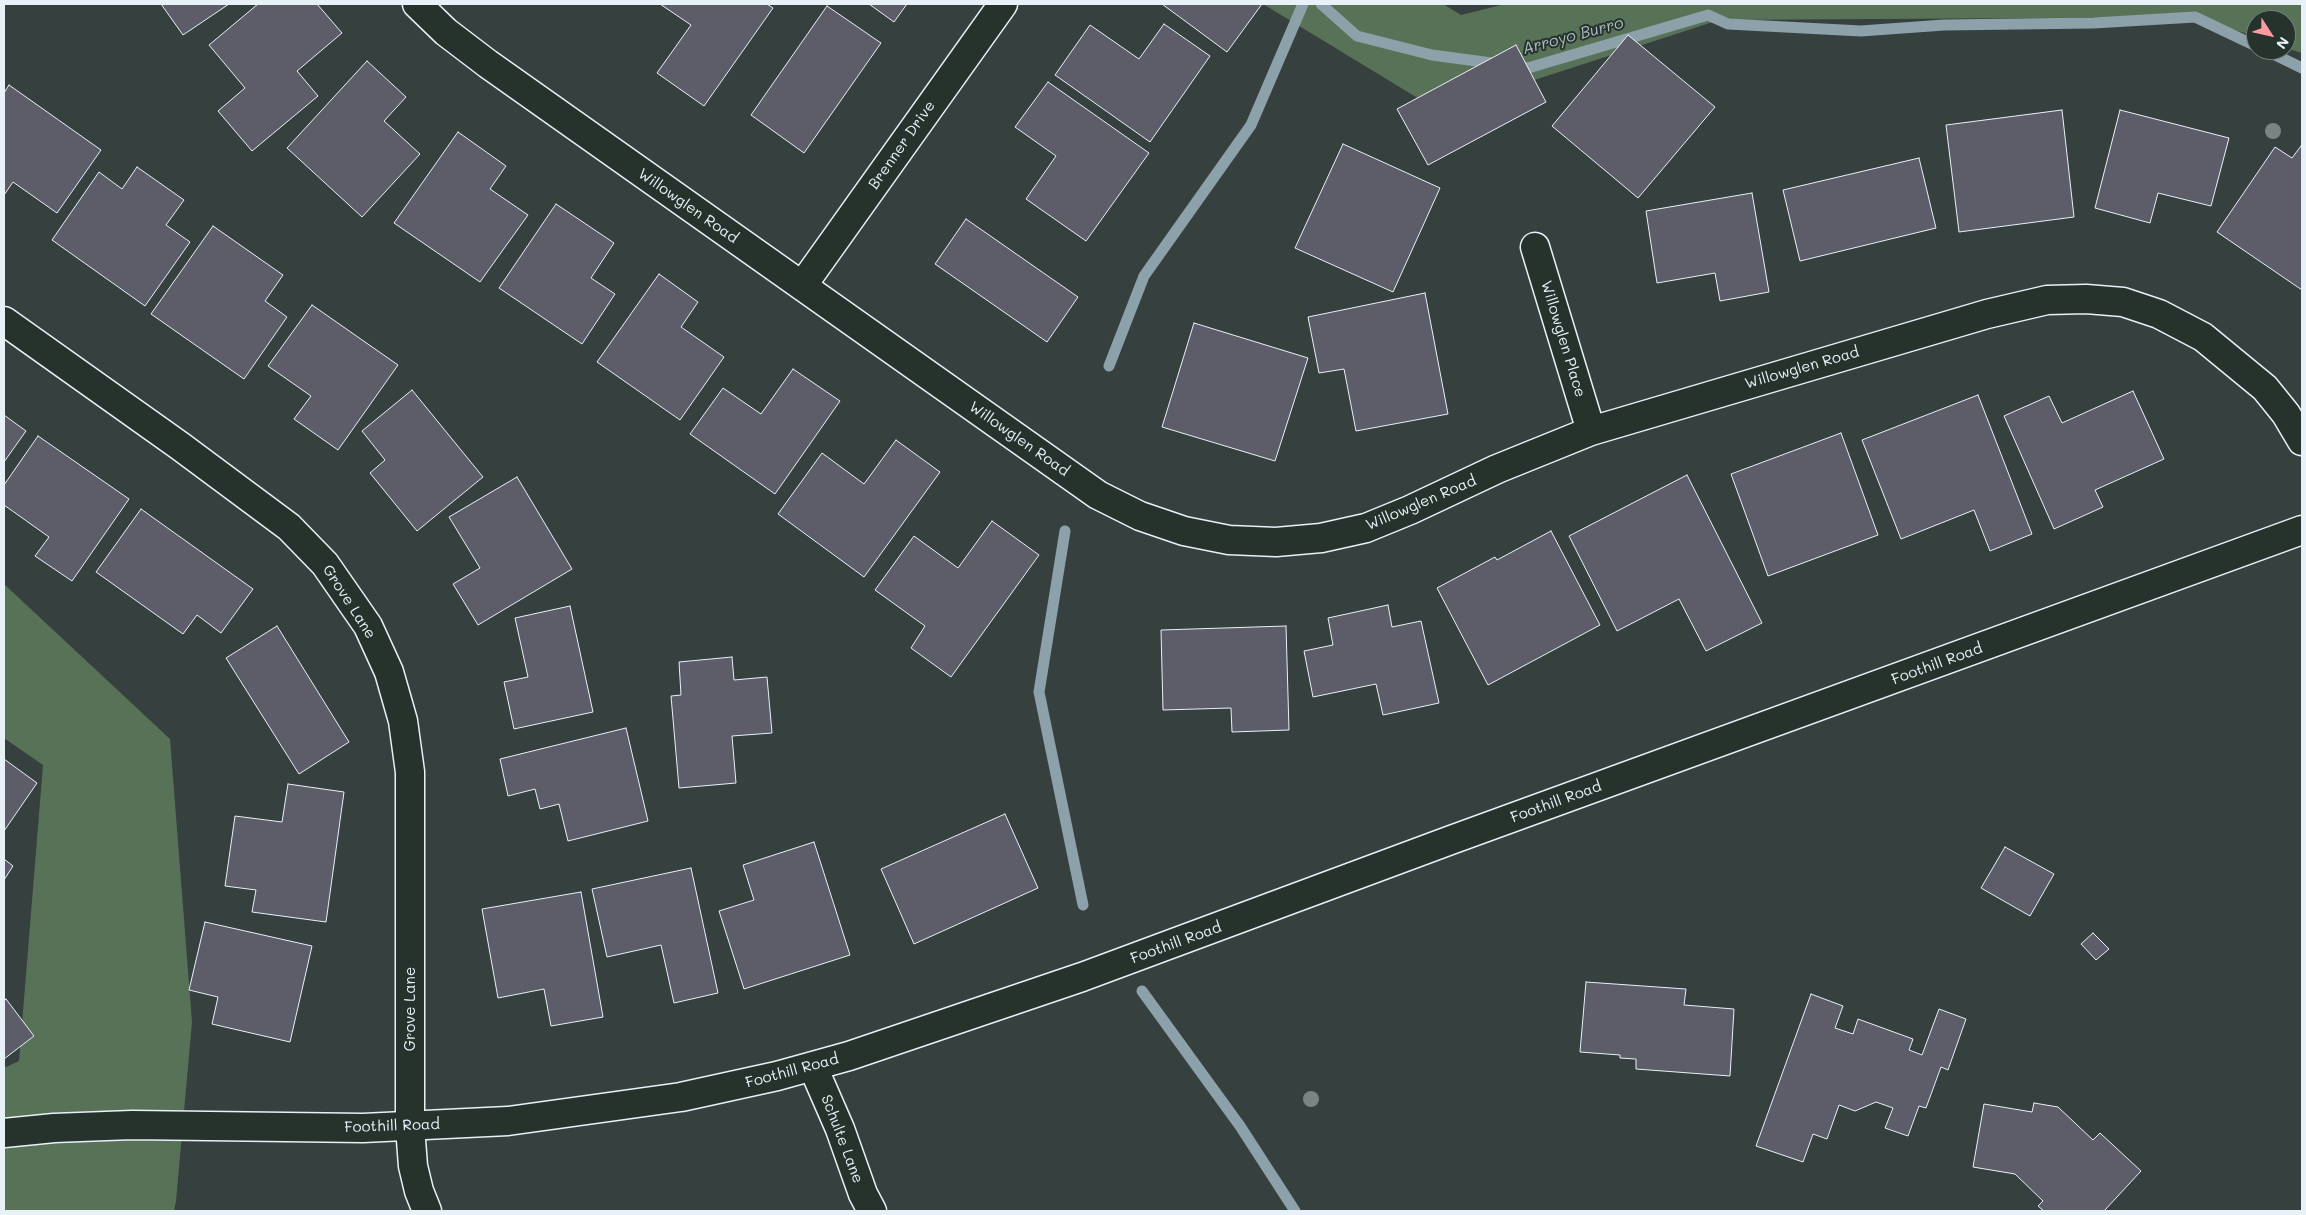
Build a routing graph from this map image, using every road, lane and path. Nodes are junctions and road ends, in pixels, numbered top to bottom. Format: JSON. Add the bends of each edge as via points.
{"nodes":[{"id":1,"x":417,"y":4,"type":"edge"},
{"id":2,"x":1003,"y":4,"type":"edge"},
{"id":3,"x":1535,"y":248,"type":"dead end"},
{"id":4,"x":802,"y":286,"type":"junction"},
{"id":5,"x":4,"y":321,"type":"edge"},
{"id":6,"x":1591,"y":431,"type":"junction"},
{"id":7,"x":2302,"y":441,"type":"edge"},
{"id":8,"x":2302,"y":530,"type":"edge"},
{"id":9,"x":814,"y":1066,"type":"junction"},
{"id":10,"x":410,"y":1127,"type":"junction"},
{"id":11,"x":4,"y":1133,"type":"edge"},
{"id":12,"x":427,"y":1211,"type":"edge"},
{"id":13,"x":872,"y":1211,"type":"edge"}],
"edges":[{"from":1,"to":4,"type":"street","name":"Willowglen Road","via":[[446,32],[488,64]]},
{"from":2,"to":4,"type":"street","name":"Brenner Drive"},
{"from":3,"to":6,"type":"street","name":"Willowglen Place"},
{"from":4,"to":6,"type":"street","name":"Willowglen Road","via":[[1098,495],[1166,525],[1229,540],[1276,542],[1322,538],[1366,528]]},
{"from":5,"to":10,"type":"street","name":"Grove Lane","via":[[289,527],[325,564],[368,626],[389,672],[403,721],[410,772]]},
{"from":6,"to":7,"type":"street","name":"Willowglen Road","via":[[1987,314],[2047,300],[2086,299],[2122,302],[2159,314],[2203,337],[2264,388],[2286,414]]},
{"from":8,"to":9,"type":"street","name":"Foothill Road","via":[[1090,974]]},
{"from":9,"to":10,"type":"street","name":"Foothill Road","via":[[681,1097],[609,1108],[508,1121]]},
{"from":9,"to":13,"type":"street","name":"Schulte Lane"},
{"from":10,"to":11,"type":"street","name":"Foothill Road","via":[[132,1125]]},
{"from":10,"to":12,"type":"street","name":"Grove Lane","via":[[413,1166]]}]}
